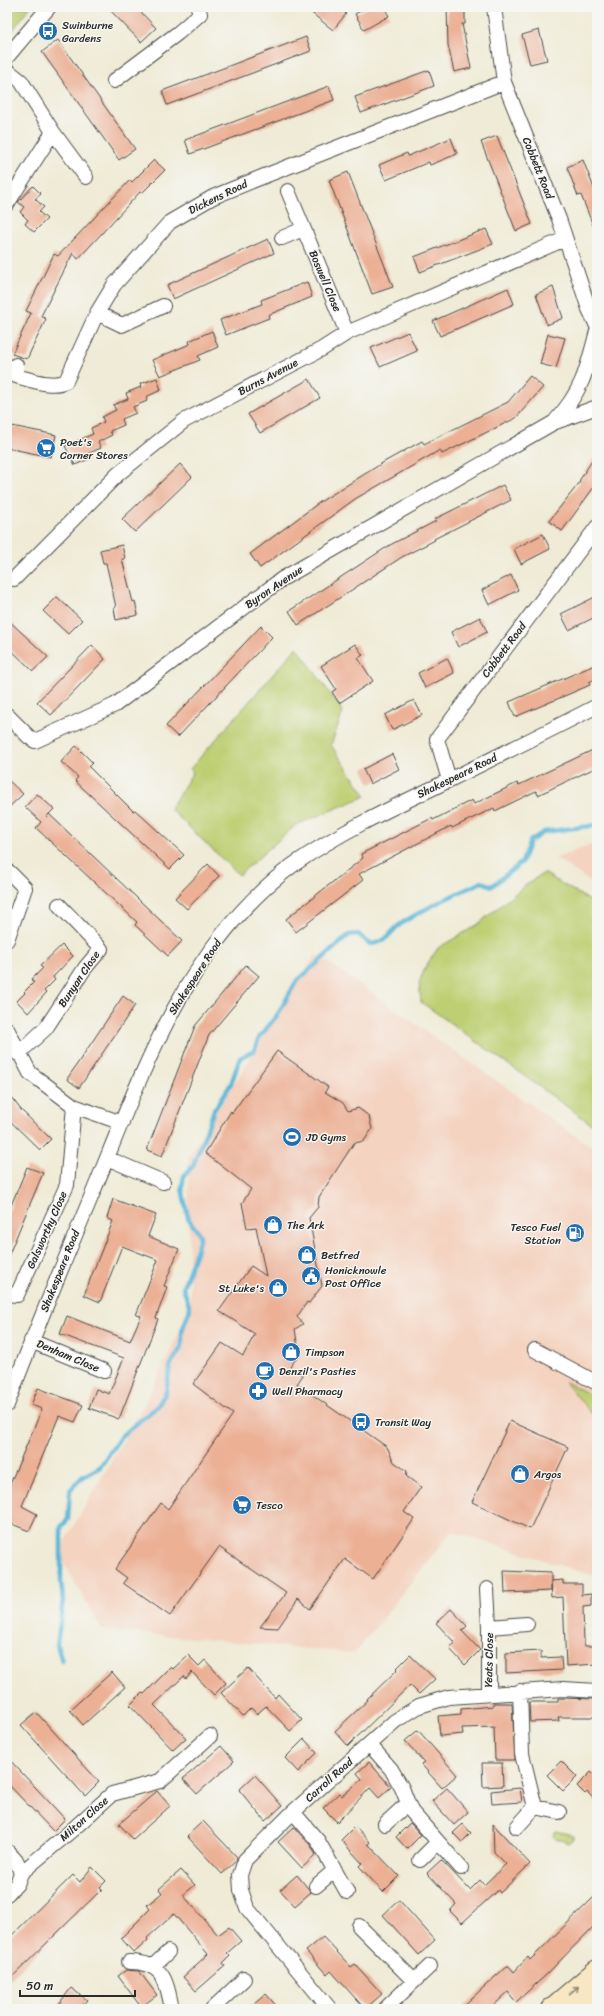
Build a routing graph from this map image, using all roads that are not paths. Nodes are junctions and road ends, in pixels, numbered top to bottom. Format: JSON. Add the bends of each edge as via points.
{"nodes":[{"id":1,"x":49,"y":7,"type":"edge"},
{"id":2,"x":198,"y":7,"type":"edge"},
{"id":3,"x":494,"y":7,"type":"edge"},
{"id":4,"x":7,"y":57,"type":"edge"},
{"id":5,"x":7,"y":70,"type":"edge"},
{"id":6,"x":114,"y":81,"type":"dead end"},
{"id":7,"x":504,"y":82,"type":"junction"},
{"id":8,"x":54,"y":132,"type":"junction"},
{"id":9,"x":86,"y":177,"type":"dead end"},
{"id":10,"x":288,"y":192,"type":"dead end"},
{"id":11,"x":7,"y":204,"type":"edge"},
{"id":12,"x":303,"y":229,"type":"junction"},
{"id":13,"x":282,"y":238,"type":"dead end"},
{"id":14,"x":565,"y":239,"type":"junction"},
{"id":15,"x":163,"y":306,"type":"dead end"},
{"id":16,"x":97,"y":313,"type":"junction"},
{"id":17,"x":597,"y":326,"type":"edge"},
{"id":18,"x":597,"y":331,"type":"edge"},
{"id":19,"x":347,"y":332,"type":"junction"},
{"id":20,"x":16,"y":365,"type":"dead end"},
{"id":21,"x":597,"y":407,"type":"edge"},
{"id":22,"x":553,"y":423,"type":"junction"},
{"id":23,"x":597,"y":527,"type":"edge"},
{"id":24,"x":14,"y":579,"type":"dead end"},
{"id":25,"x":597,"y":706,"type":"edge"},
{"id":26,"x":7,"y":715,"type":"edge"},
{"id":27,"x":448,"y":780,"type":"junction"},
{"id":28,"x":9,"y":872,"type":"dead end"},
{"id":29,"x":59,"y":904,"type":"dead end"},
{"id":30,"x":7,"y":940,"type":"edge"},
{"id":31,"x":7,"y":1030,"type":"edge"},
{"id":32,"x":18,"y":1054,"type":"junction"},
{"id":33,"x":74,"y":1106,"type":"junction"},
{"id":34,"x":122,"y":1123,"type":"junction"},
{"id":35,"x":107,"y":1158,"type":"junction"},
{"id":36,"x":163,"y":1182,"type":"dead end"},
{"id":37,"x":7,"y":1294,"type":"edge"},
{"id":38,"x":31,"y":1341,"type":"junction"},
{"id":39,"x":535,"y":1350,"type":"dead end"},
{"id":40,"x":104,"y":1371,"type":"dead end"},
{"id":41,"x":597,"y":1383,"type":"edge"},
{"id":42,"x":7,"y":1406,"type":"edge"},
{"id":43,"x":487,"y":1589,"type":"dead end"},
{"id":44,"x":527,"y":1624,"type":"dead end"},
{"id":45,"x":490,"y":1627,"type":"junction"},
{"id":46,"x":520,"y":1691,"type":"junction"},
{"id":47,"x":597,"y":1691,"type":"edge"},
{"id":48,"x":488,"y":1693,"type":"junction"},
{"id":49,"x":210,"y":1736,"type":"dead end"},
{"id":50,"x":369,"y":1744,"type":"junction"},
{"id":51,"x":408,"y":1803,"type":"junction"},
{"id":52,"x":535,"y":1807,"type":"junction"},
{"id":53,"x":293,"y":1812,"type":"junction"},
{"id":54,"x":559,"y":1812,"type":"dead end"},
{"id":55,"x":385,"y":1824,"type":"dead end"},
{"id":56,"x":517,"y":1827,"type":"dead end"},
{"id":57,"x":438,"y":1842,"type":"junction"},
{"id":58,"x":7,"y":1851,"type":"edge"},
{"id":59,"x":420,"y":1860,"type":"dead end"},
{"id":60,"x":461,"y":1868,"type":"dead end"},
{"id":61,"x":335,"y":1870,"type":"junction"},
{"id":62,"x":21,"y":1873,"type":"junction"},
{"id":63,"x":316,"y":1886,"type":"dead end"},
{"id":64,"x":347,"y":1892,"type":"dead end"},
{"id":65,"x":7,"y":1894,"type":"edge"},
{"id":66,"x":359,"y":1926,"type":"dead end"},
{"id":67,"x":168,"y":1952,"type":"dead end"},
{"id":68,"x":128,"y":1962,"type":"dead end"},
{"id":69,"x":153,"y":1966,"type":"junction"},
{"id":70,"x":430,"y":1966,"type":"dead end"},
{"id":71,"x":597,"y":1970,"type":"edge"},
{"id":72,"x":244,"y":1979,"type":"dead end"},
{"id":73,"x":414,"y":1981,"type":"junction"},
{"id":74,"x":597,"y":1993,"type":"edge"},
{"id":75,"x":172,"y":2009,"type":"edge"},
{"id":76,"x":212,"y":2009,"type":"edge"},
{"id":77,"x":330,"y":2009,"type":"edge"},
{"id":78,"x":385,"y":2009,"type":"edge"},
{"id":79,"x":551,"y":2009,"type":"edge"},
{"id":80,"x":579,"y":2009,"type":"edge"}],
"edges":[{"from":1,"to":4,"type":"street"},
{"from":2,"to":6,"type":"street","via":[[200,14]]},
{"from":3,"to":7,"type":"street","name":"Cobbett Road"},
{"from":5,"to":8,"type":"street","via":[[21,81]]},
{"from":7,"to":14,"type":"street","name":"Cobbett Road"},
{"from":7,"to":16,"type":"street","name":"Dickens Road","via":[[213,197],[170,222],[114,285]]},
{"from":8,"to":9,"type":"street"},
{"from":8,"to":11,"type":"street"},
{"from":10,"to":12,"type":"street","name":"Boswell Close"},
{"from":12,"to":13,"type":"street"},
{"from":12,"to":19,"type":"street","name":"Boswell Close"},
{"from":14,"to":17,"type":"street","name":"Cobbett Road"},
{"from":14,"to":19,"type":"street","name":"Burns Avenue"},
{"from":15,"to":16,"type":"street","via":[[122,325]]},
{"from":16,"to":20,"type":"street","name":"Dickens Road","via":[[66,381],[52,384],[16,376]]},
{"from":18,"to":22,"type":"street","name":"Byron Avenue","via":[[586,376],[570,404]]},
{"from":19,"to":24,"type":"street","name":"Burns Avenue","via":[[322,349],[184,421],[118,474]]},
{"from":21,"to":22,"type":"street","name":"Byron Avenue"},
{"from":22,"to":26,"type":"street","name":"Byron Avenue","via":[[282,579],[115,705],[36,741]]},
{"from":23,"to":27,"type":"street","name":"Cobbett Road","via":[[437,739]]},
{"from":25,"to":27,"type":"street","name":"Shakespeare Road"},
{"from":27,"to":34,"type":"street","name":"Shakespeare Road","via":[[345,832],[314,851],[287,870],[242,911],[214,944],[177,1002]]},
{"from":28,"to":30,"type":"street","via":[[25,888]]},
{"from":29,"to":32,"type":"street","name":"Bunyan Close","via":[[101,949],[85,968],[46,1028]]},
{"from":31,"to":32,"type":"street"},
{"from":32,"to":33,"type":"street","via":[[30,1073]]},
{"from":33,"to":34,"type":"street"},
{"from":33,"to":37,"type":"street","name":"Galsworthy Close","via":[[67,1185],[17,1295]]},
{"from":34,"to":35,"type":"street","name":"Shakespeare Road"},
{"from":35,"to":36,"type":"street"},
{"from":35,"to":38,"type":"street","name":"Shakespeare Road"},
{"from":38,"to":40,"type":"street","name":"Denham Close"},
{"from":38,"to":42,"type":"street","name":"Shakespeare Road"},
{"from":39,"to":41,"type":"street"},
{"from":43,"to":45,"type":"street","name":"Yeats Close"},
{"from":44,"to":45,"type":"street","name":"Yeats Close"},
{"from":45,"to":48,"type":"street","name":"Yeats Close"},
{"from":46,"to":47,"type":"street","name":"Carroll Road"},
{"from":46,"to":48,"type":"street","name":"Carroll Road"},
{"from":46,"to":52,"type":"street","via":[[522,1754]]},
{"from":48,"to":50,"type":"street","name":"Carroll Road","via":[[449,1697],[419,1706],[395,1721]]},
{"from":49,"to":62,"type":"street","name":"Milton Close","via":[[160,1781],[112,1794]]},
{"from":50,"to":51,"type":"street","via":[[391,1769]]},
{"from":50,"to":53,"type":"street","name":"Carroll Road"},
{"from":51,"to":55,"type":"street"},
{"from":51,"to":57,"type":"street","via":[[411,1811]]},
{"from":52,"to":54,"type":"street"},
{"from":52,"to":56,"type":"street"},
{"from":53,"to":61,"type":"street","via":[[318,1841]]},
{"from":53,"to":77,"type":"street","name":"Carroll Road","via":[[245,1860],[240,1875],[241,1890],[247,1908]]},
{"from":57,"to":59,"type":"street"},
{"from":57,"to":60,"type":"street"},
{"from":58,"to":62,"type":"street","via":[[17,1862]]},
{"from":61,"to":63,"type":"street"},
{"from":61,"to":64,"type":"street"},
{"from":62,"to":65,"type":"street","name":"Milton Close","via":[[17,1884]]},
{"from":66,"to":73,"type":"street"},
{"from":67,"to":69,"type":"street"},
{"from":68,"to":69,"type":"street","via":[[142,1962]]},
{"from":69,"to":75,"type":"street","via":[[163,1977]]},
{"from":70,"to":73,"type":"street"},
{"from":79,"to":71,"type":"main road","one_way":true},
{"from":72,"to":76,"type":"street"},
{"from":73,"to":78,"type":"street"},
{"from":74,"to":80,"type":"main road"}]}
